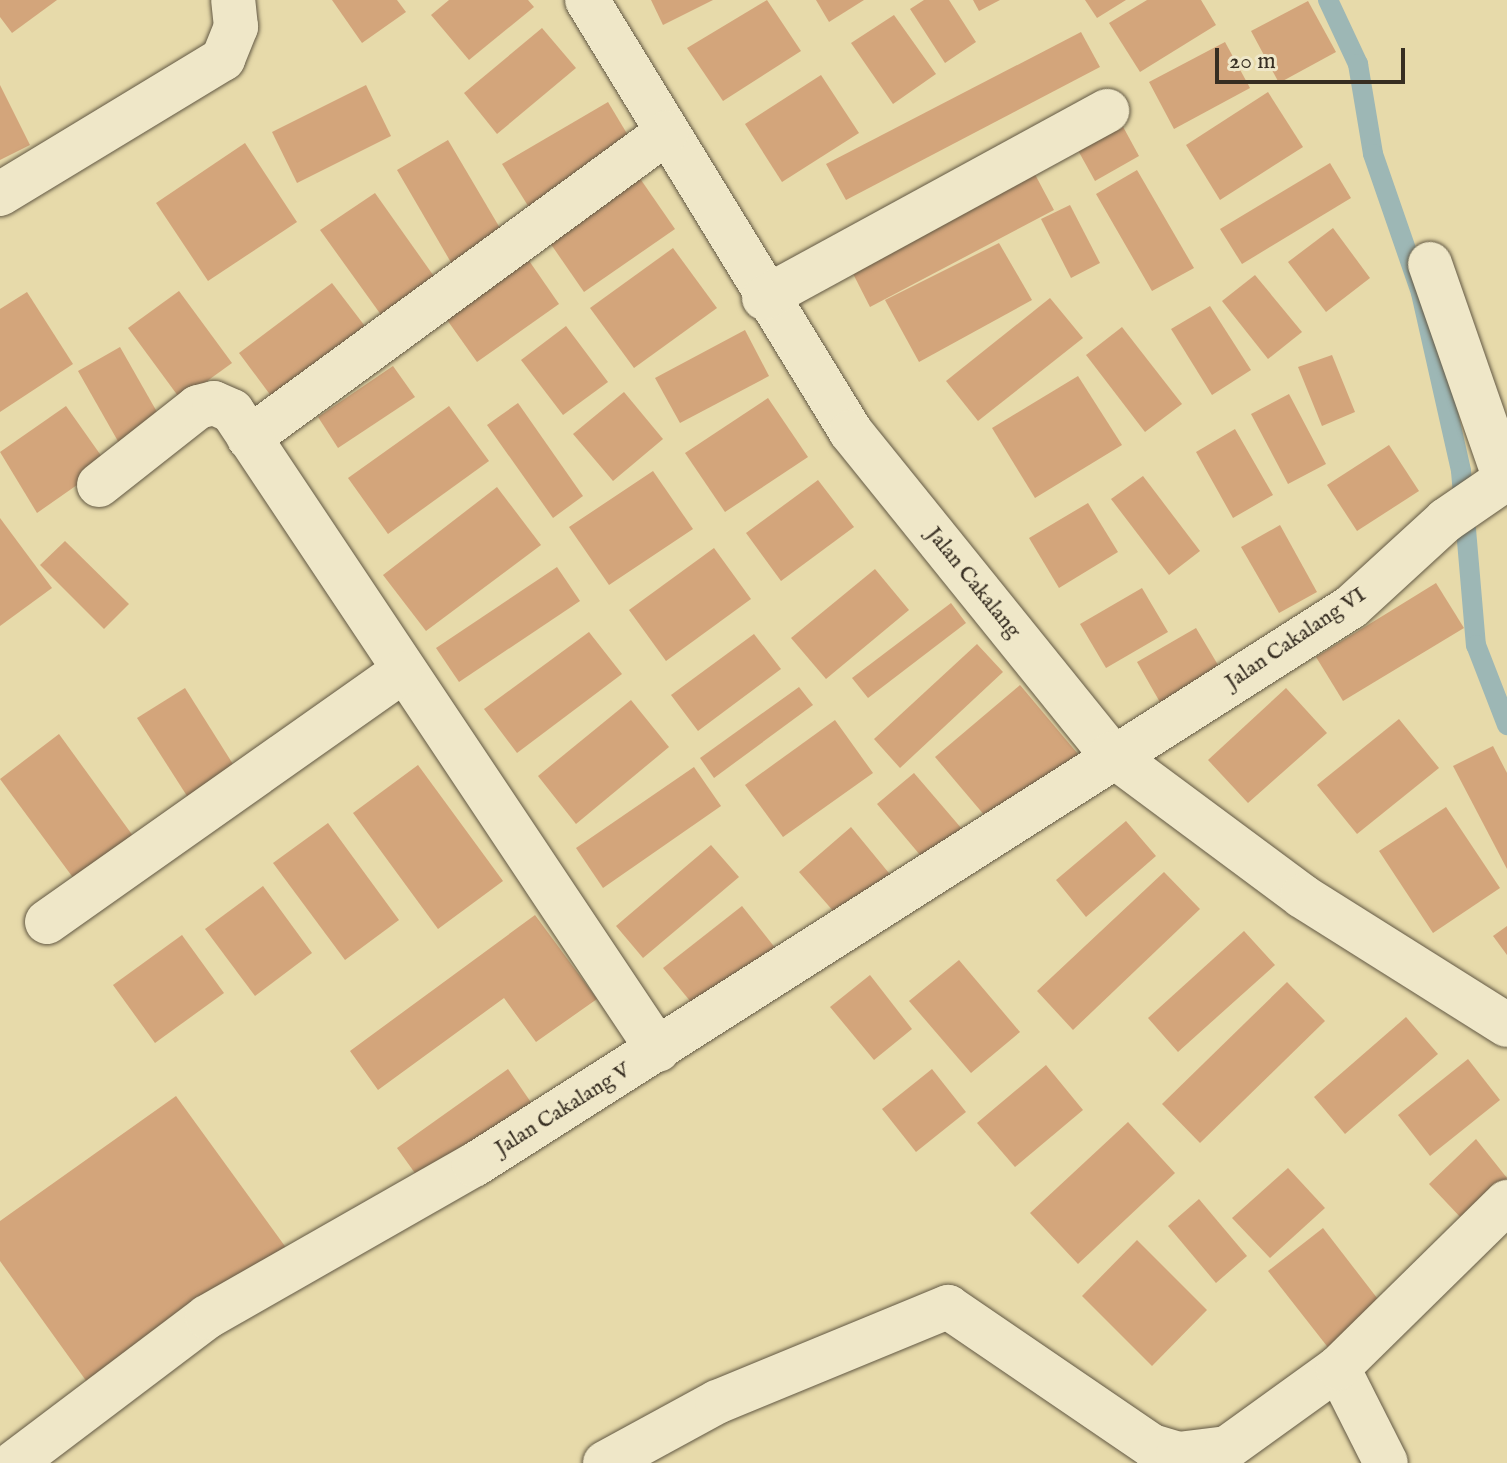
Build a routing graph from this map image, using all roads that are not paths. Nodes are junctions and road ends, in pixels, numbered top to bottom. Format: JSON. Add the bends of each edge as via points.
{"nodes":[{"id":1,"x":233,"y":0,"type":"edge"},
{"id":2,"x":587,"y":0,"type":"edge"},
{"id":3,"x":1107,"y":111,"type":"dead end"},
{"id":4,"x":666,"y":133,"type":"junction"},
{"id":5,"x":0,"y":194,"type":"edge"},
{"id":6,"x":1430,"y":264,"type":"dead end"},
{"id":7,"x":764,"y":298,"type":"junction"},
{"id":8,"x":249,"y":438,"type":"junction"},
{"id":9,"x":1501,"y":482,"type":"edge"},
{"id":10,"x":99,"y":485,"type":"dead end"},
{"id":11,"x":400,"y":673,"type":"junction"},
{"id":12,"x":1111,"y":754,"type":"junction"},
{"id":13,"x":47,"y":922,"type":"dead end"},
{"id":14,"x":1507,"y":1025,"type":"edge"},
{"id":15,"x":658,"y":1050,"type":"junction"},
{"id":16,"x":1507,"y":1202,"type":"edge"},
{"id":17,"x":1338,"y":1368,"type":"junction"},
{"id":18,"x":14,"y":1463,"type":"edge"},
{"id":19,"x":605,"y":1463,"type":"edge"},
{"id":20,"x":1386,"y":1463,"type":"edge"}],
"edges":[{"from":1,"to":5,"type":"street","via":[[236,27],[223,59]]},
{"from":2,"to":4,"type":"street","name":"Jalan Cakalang"},
{"from":3,"to":7,"type":"street"},
{"from":4,"to":7,"type":"street","name":"Jalan Cakalang"},
{"from":4,"to":8,"type":"street"},
{"from":6,"to":9,"type":"street"},
{"from":7,"to":12,"type":"street","name":"Jalan Cakalang","via":[[851,432]]},
{"from":8,"to":10,"type":"street","via":[[232,411],[205,403]]},
{"from":8,"to":11,"type":"street"},
{"from":9,"to":12,"type":"street","name":"Jalan Cakalang VI","via":[[1446,520],[1351,607]]},
{"from":11,"to":13,"type":"street"},
{"from":11,"to":15,"type":"street"},
{"from":12,"to":14,"type":"street","name":"Jalan Cakalang","via":[[1302,896]]},
{"from":12,"to":15,"type":"street","name":"Jalan Cakalang V"},
{"from":15,"to":18,"type":"street","name":"Jalan Cakalang V","via":[[207,1317]]},
{"from":16,"to":17,"type":"street"},
{"from":17,"to":19,"type":"street","via":[[1227,1448],[1178,1454],[1152,1446],[948,1307],[717,1402]]},
{"from":17,"to":20,"type":"street"}]}
